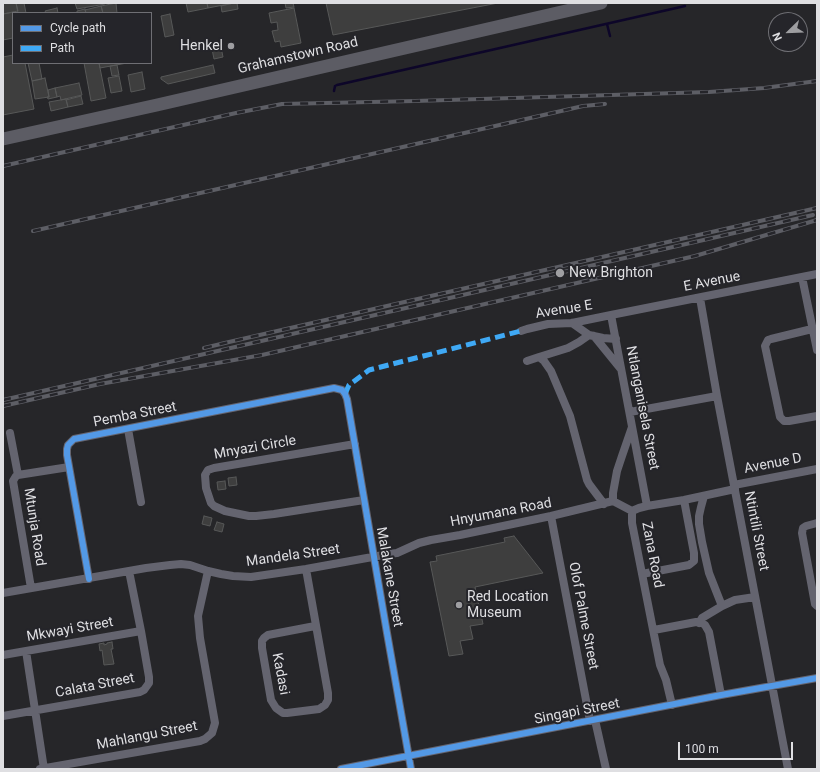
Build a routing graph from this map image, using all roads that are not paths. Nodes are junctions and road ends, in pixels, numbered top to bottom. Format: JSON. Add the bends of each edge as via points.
{"nodes":[{"id":1,"x":601,"y":3,"type":"edge"},
{"id":2,"x":3,"y":139,"type":"edge"},
{"id":3,"x":817,"y":274,"type":"edge"},
{"id":4,"x":802,"y":277,"type":"junction"},
{"id":5,"x":700,"y":298,"type":"junction"},
{"id":6,"x":612,"y":315,"type":"junction"},
{"id":7,"x":572,"y":323,"type":"junction"},
{"id":8,"x":812,"y":329,"type":"junction"},
{"id":9,"x":521,"y":331,"type":"dead end"},
{"id":10,"x":592,"y":335,"type":"junction"},
{"id":11,"x":616,"y":338,"type":"junction"},
{"id":12,"x":817,"y":350,"type":"edge"},
{"id":13,"x":540,"y":357,"type":"junction"},
{"id":14,"x":527,"y":361,"type":"dead end"},
{"id":15,"x":621,"y":369,"type":"junction"},
{"id":16,"x":342,"y":390,"type":"joint"},
{"id":17,"x":717,"y":396,"type":"junction"},
{"id":18,"x":630,"y":412,"type":"junction"},
{"id":19,"x":817,"y":416,"type":"edge"},
{"id":20,"x":632,"y":427,"type":"junction"},
{"id":21,"x":128,"y":429,"type":"junction"},
{"id":22,"x":10,"y":432,"type":"dead end"},
{"id":23,"x":355,"y":444,"type":"junction"},
{"id":24,"x":69,"y":467,"type":"junction"},
{"id":25,"x":817,"y":469,"type":"edge"},
{"id":26,"x":18,"y":475,"type":"junction"},
{"id":27,"x":735,"y":487,"type":"junction"},
{"id":28,"x":704,"y":496,"type":"junction"},
{"id":29,"x":364,"y":500,"type":"junction"},
{"id":30,"x":684,"y":500,"type":"junction"},
{"id":31,"x":613,"y":501,"type":"junction"},
{"id":32,"x":141,"y":502,"type":"dead end"},
{"id":33,"x":604,"y":504,"type":"junction"},
{"id":34,"x":647,"y":506,"type":"junction"},
{"id":35,"x":686,"y":510,"type":"junction"},
{"id":36,"x":632,"y":511,"type":"junction"},
{"id":37,"x":551,"y":516,"type":"junction"},
{"id":38,"x":699,"y":516,"type":"junction"},
{"id":39,"x":817,"y":523,"type":"edge"},
{"id":40,"x":374,"y":557,"type":"junction"},
{"id":41,"x":306,"y":569,"type":"junction"},
{"id":42,"x":129,"y":571,"type":"junction"},
{"id":43,"x":208,"y":571,"type":"junction"},
{"id":44,"x":642,"y":574,"type":"junction"},
{"id":45,"x":88,"y":578,"type":"junction"},
{"id":46,"x":31,"y":588,"type":"junction"},
{"id":47,"x":3,"y":593,"type":"edge"},
{"id":48,"x":755,"y":597,"type":"junction"},
{"id":49,"x":722,"y":606,"type":"junction"},
{"id":50,"x":817,"y":606,"type":"edge"},
{"id":51,"x":699,"y":623,"type":"junction"},
{"id":52,"x":315,"y":626,"type":"junction"},
{"id":53,"x":654,"y":630,"type":"junction"},
{"id":54,"x":141,"y":631,"type":"junction"},
{"id":55,"x":26,"y":651,"type":"junction"},
{"id":56,"x":3,"y":655,"type":"edge"},
{"id":57,"x":817,"y":678,"type":"edge"},
{"id":58,"x":772,"y":686,"type":"junction"},
{"id":59,"x":721,"y":695,"type":"junction"},
{"id":60,"x":672,"y":705,"type":"junction"},
{"id":61,"x":35,"y":711,"type":"junction"},
{"id":62,"x":3,"y":716,"type":"edge"},
{"id":63,"x":593,"y":721,"type":"junction"},
{"id":64,"x":409,"y":756,"type":"junction"},
{"id":65,"x":43,"y":769,"type":"edge"},
{"id":66,"x":341,"y":769,"type":"edge"},
{"id":67,"x":411,"y":769,"type":"edge"},
{"id":68,"x":605,"y":769,"type":"edge"},
{"id":69,"x":788,"y":769,"type":"edge"}],
"edges":[{"from":1,"to":2,"type":"main road","name":"Grahamstown Road"},
{"from":3,"to":4,"type":"street","name":"E Avenue"},
{"from":4,"to":5,"type":"street","name":"E Avenue"},
{"from":4,"to":8,"type":"street"},
{"from":5,"to":6,"type":"street","name":"E Avenue"},
{"from":5,"to":17,"type":"street","name":"Ntintili Street"},
{"from":6,"to":7,"type":"street","name":"Avenue E"},
{"from":6,"to":11,"type":"street","name":"Ntlanganisela Street"},
{"from":7,"to":9,"type":"street","name":"Avenue E","via":[[548,324]]},
{"from":7,"to":10,"type":"street"},
{"from":8,"to":12,"type":"street"},
{"from":8,"to":19,"type":"street","via":[[768,340],[765,346],[780,417],[784,421],[789,421]]},
{"from":10,"to":11,"type":"street"},
{"from":10,"to":13,"type":"street","via":[[568,348]]},
{"from":10,"to":15,"type":"street"},
{"from":11,"to":15,"type":"street","name":"Ntlanganisela Street"},
{"from":13,"to":14,"type":"street"},
{"from":13,"to":33,"type":"street","via":[[551,371],[570,416],[587,480]]},
{"from":15,"to":18,"type":"street","name":"Ntlanganisela Street"},
{"from":16,"to":21,"type":"street","name":"Pemba Street","via":[[334,388]]},
{"from":16,"to":23,"type":"street","name":"Malakane Street","via":[[347,399]]},
{"from":17,"to":18,"type":"street"},
{"from":17,"to":27,"type":"street","name":"Ntintili Street"},
{"from":18,"to":20,"type":"street","name":"Ntlanganisela Street"},
{"from":20,"to":31,"type":"street","via":[[618,471]]},
{"from":20,"to":34,"type":"street","name":"Ntlanganisela Street"},
{"from":21,"to":24,"type":"street","name":"Pemba Street","via":[[74,439],[67,449]]},
{"from":21,"to":32,"type":"street"},
{"from":22,"to":26,"type":"street"},
{"from":23,"to":29,"type":"street","name":"Malakane Street"},
{"from":23,"to":29,"type":"street","name":"Mnyazi Circle","via":[[214,468],[208,470],[205,475],[206,488],[214,506],[249,516]]},
{"from":24,"to":26,"type":"street","name":"Mtunja Road"},
{"from":24,"to":45,"type":"street","name":"Pemba Street"},
{"from":25,"to":27,"type":"street","name":"Avenue D"},
{"from":26,"to":46,"type":"street","name":"Mtunja Road","via":[[14,481]]},
{"from":27,"to":28,"type":"street","name":"Zana Road"},
{"from":27,"to":48,"type":"street","name":"Ntintili Street"},
{"from":28,"to":30,"type":"street","name":"Zana Road"},
{"from":28,"to":38,"type":"street"},
{"from":29,"to":40,"type":"street","name":"Malakane Street"},
{"from":30,"to":34,"type":"street","name":"Zana Road"},
{"from":30,"to":35,"type":"street"},
{"from":31,"to":33,"type":"street","name":"Hnyumana Road"},
{"from":31,"to":36,"type":"street"},
{"from":33,"to":37,"type":"street","name":"Hnyumana Road"},
{"from":34,"to":36,"type":"street","name":"Zana Road"},
{"from":35,"to":38,"type":"street"},
{"from":35,"to":44,"type":"street","via":[[694,561],[689,565]]},
{"from":36,"to":44,"type":"street","name":"Zana Road"},
{"from":37,"to":40,"type":"street","name":"Hnyumana Road","via":[[431,540],[397,553]]},
{"from":37,"to":63,"type":"street","name":"Olof Palme Street"},
{"from":38,"to":49,"type":"street","via":[[707,566]]},
{"from":39,"to":50,"type":"street","via":[[803,528],[802,533]]},
{"from":40,"to":41,"type":"street","name":"Mandela Street"},
{"from":40,"to":64,"type":"street","name":"Malakane Street"},
{"from":41,"to":43,"type":"street","name":"Mandela Street","via":[[251,577]]},
{"from":41,"to":52,"type":"street","name":"Kadasi"},
{"from":42,"to":43,"type":"street","name":"Mandela Street","via":[[181,564]]},
{"from":42,"to":45,"type":"street","name":"Mandela Street"},
{"from":42,"to":54,"type":"street","name":"Calata Street"},
{"from":43,"to":65,"type":"street","name":"Mahlangu Street","via":[[198,616],[215,723],[212,733],[200,741]]},
{"from":44,"to":53,"type":"street","name":"Zana Road"},
{"from":45,"to":46,"type":"street","name":"Mandela Street"},
{"from":46,"to":47,"type":"street","name":"Mandela Street"},
{"from":48,"to":49,"type":"street","via":[[735,600]]},
{"from":48,"to":58,"type":"street","name":"Ntintili Street"},
{"from":49,"to":51,"type":"street","via":[[702,618]]},
{"from":51,"to":53,"type":"street"},
{"from":51,"to":59,"type":"street","via":[[705,625],[709,632]]},
{"from":52,"to":52,"type":"street","name":"Kadasi","via":[[268,635],[262,641],[271,700],[283,713],[319,709],[328,700]]},
{"from":53,"to":60,"type":"street","name":"Zana Road","via":[[660,665]]},
{"from":54,"to":55,"type":"street","name":"Mkwayi Street"},
{"from":54,"to":61,"type":"street","name":"Calata Street","via":[[149,677],[149,683],[144,690]]},
{"from":55,"to":56,"type":"street","name":"Mkwayi Street"},
{"from":55,"to":61,"type":"street"},
{"from":57,"to":58,"type":"street","name":"Singapi Street"},
{"from":58,"to":59,"type":"street","name":"Singapi Street"},
{"from":58,"to":69,"type":"street","name":"Ntintili Street"},
{"from":59,"to":60,"type":"street","name":"Singapi Street"},
{"from":60,"to":63,"type":"street","name":"Singapi Street"},
{"from":61,"to":62,"type":"street","name":"Calata Street"},
{"from":61,"to":65,"type":"street"},
{"from":63,"to":64,"type":"street","name":"Singapi Street"},
{"from":63,"to":68,"type":"street","name":"Olof Palme Street"},
{"from":64,"to":66,"type":"street","name":"Singapi Street"},
{"from":64,"to":67,"type":"street","name":"Malakane Street"}]}
